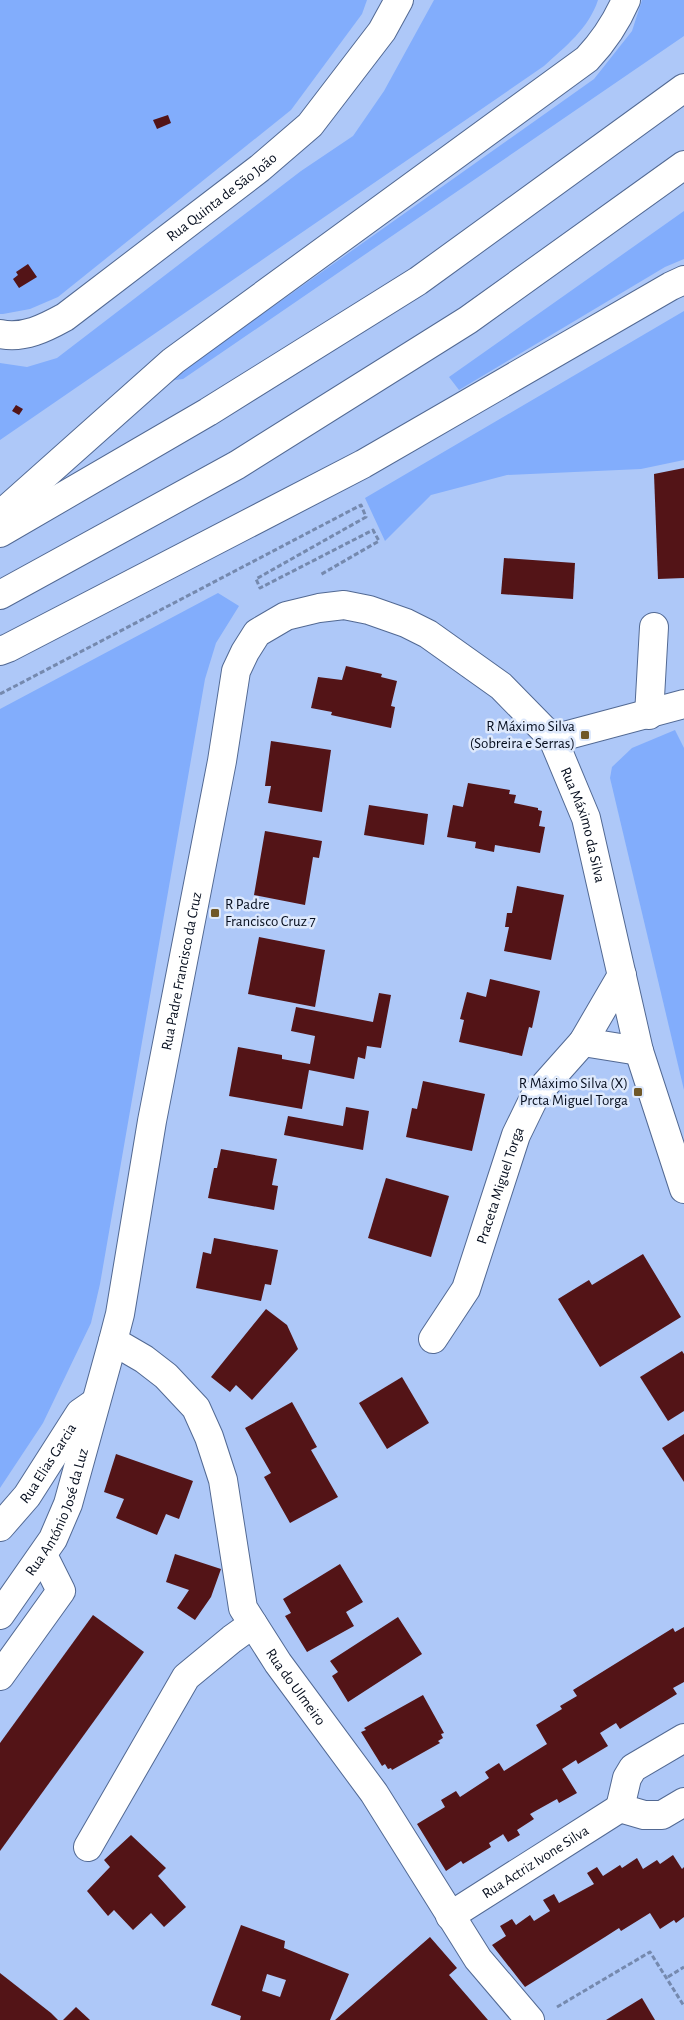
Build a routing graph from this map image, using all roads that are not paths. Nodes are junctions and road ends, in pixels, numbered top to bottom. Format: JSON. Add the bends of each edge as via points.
{"nodes":[{"id":1,"x":399,"y":0,"type":"edge"},
{"id":2,"x":626,"y":0,"type":"edge"},
{"id":3,"x":684,"y":88,"type":"edge"},
{"id":4,"x":684,"y":165,"type":"edge"},
{"id":5,"x":684,"y":280,"type":"edge"},
{"id":6,"x":0,"y":334,"type":"edge"},
{"id":7,"x":0,"y":515,"type":"edge"},
{"id":8,"x":0,"y":533,"type":"edge"},
{"id":9,"x":0,"y":595,"type":"edge"},
{"id":10,"x":654,"y":627,"type":"dead end"},
{"id":11,"x":257,"y":634,"type":"joint"},
{"id":12,"x":0,"y":651,"type":"edge"},
{"id":13,"x":684,"y":704,"type":"edge"},
{"id":14,"x":649,"y":715,"type":"junction"},
{"id":15,"x":553,"y":739,"type":"junction"},
{"id":16,"x":622,"y":975,"type":"junction"},
{"id":17,"x":583,"y":1042,"type":"junction"},
{"id":18,"x":639,"y":1051,"type":"junction"},
{"id":19,"x":684,"y":1189,"type":"edge"},
{"id":20,"x":433,"y":1339,"type":"dead end"},
{"id":21,"x":113,"y":1341,"type":"junction"},
{"id":22,"x":97,"y":1401,"type":"junction"},
{"id":23,"x":0,"y":1527,"type":"edge"},
{"id":24,"x":42,"y":1555,"type":"junction"},
{"id":25,"x":0,"y":1615,"type":"edge"},
{"id":26,"x":253,"y":1624,"type":"junction"},
{"id":27,"x":0,"y":1676,"type":"edge"},
{"id":28,"x":684,"y":1738,"type":"edge"},
{"id":29,"x":684,"y":1802,"type":"edge"},
{"id":30,"x":620,"y":1808,"type":"junction"},
{"id":31,"x":88,"y":1846,"type":"dead end"},
{"id":32,"x":450,"y":1916,"type":"junction"},
{"id":33,"x":540,"y":2015,"type":"edge"}],
"edges":[{"from":1,"to":6,"type":"main road","name":"Rua Quinta de São João","via":[[382,31],[310,126],[260,168],[65,316],[39,331],[8,336]]},
{"from":2,"to":7,"type":"main road","via":[[602,43],[587,59],[173,361]]},
{"from":3,"to":8,"type":"main road","via":[[418,281],[208,412]]},
{"from":4,"to":9,"type":"main road","via":[[460,325],[237,465]]},
{"from":5,"to":12,"type":"main road","via":[[363,464]]},
{"from":10,"to":14,"type":"main road"},
{"from":11,"to":15,"type":"main road","name":"Rua Máximo da Silva","via":[[286,616],[344,605],[406,623],[428,634],[501,686]]},
{"from":11,"to":21,"type":"main road","name":"Rua Padre Francisco da Cruz","via":[[236,671]]},
{"from":13,"to":14,"type":"main road"},
{"from":14,"to":15,"type":"main road"},
{"from":15,"to":16,"type":"main road","name":"Rua Máximo da Silva","via":[[586,818]]},
{"from":16,"to":17,"type":"main road","name":"Praceta Miguel Torga"},
{"from":16,"to":18,"type":"main road","name":"Rua Máximo da Silva"},
{"from":17,"to":18,"type":"main road"},
{"from":17,"to":20,"type":"main road","name":"Praceta Miguel Torga","via":[[535,1096],[516,1135],[466,1289]]},
{"from":18,"to":19,"type":"main road","name":"Rua Máximo da Silva"},
{"from":21,"to":22,"type":"main road","name":"Rua António José da Luz"},
{"from":21,"to":26,"type":"main road","name":"Rua do Ulmeiro","via":[[166,1376],[196,1408],[223,1480],[243,1608]]},
{"from":22,"to":23,"type":"main road","name":"Rua Elias Garcia","via":[[80,1412],[28,1496]]},
{"from":22,"to":24,"type":"main road","name":"Rua António José da Luz","via":[[68,1504],[53,1539]]},
{"from":24,"to":25,"type":"main road","name":"Rua António José da Luz"},
{"from":24,"to":27,"type":"main road","via":[[61,1591]]},
{"from":26,"to":31,"type":"main road","via":[[186,1677]]},
{"from":26,"to":32,"type":"main road","name":"Rua do Ulmeiro","via":[[374,1793]]},
{"from":28,"to":30,"type":"main road","via":[[633,1768],[627,1778]]},
{"from":29,"to":30,"type":"main road","via":[[662,1816]]},
{"from":30,"to":32,"type":"main road","name":"Rua Actriz Ivone Silva"},
{"from":32,"to":33,"type":"main road","name":"Rua do Ulmeiro","via":[[478,1959]]}]}
